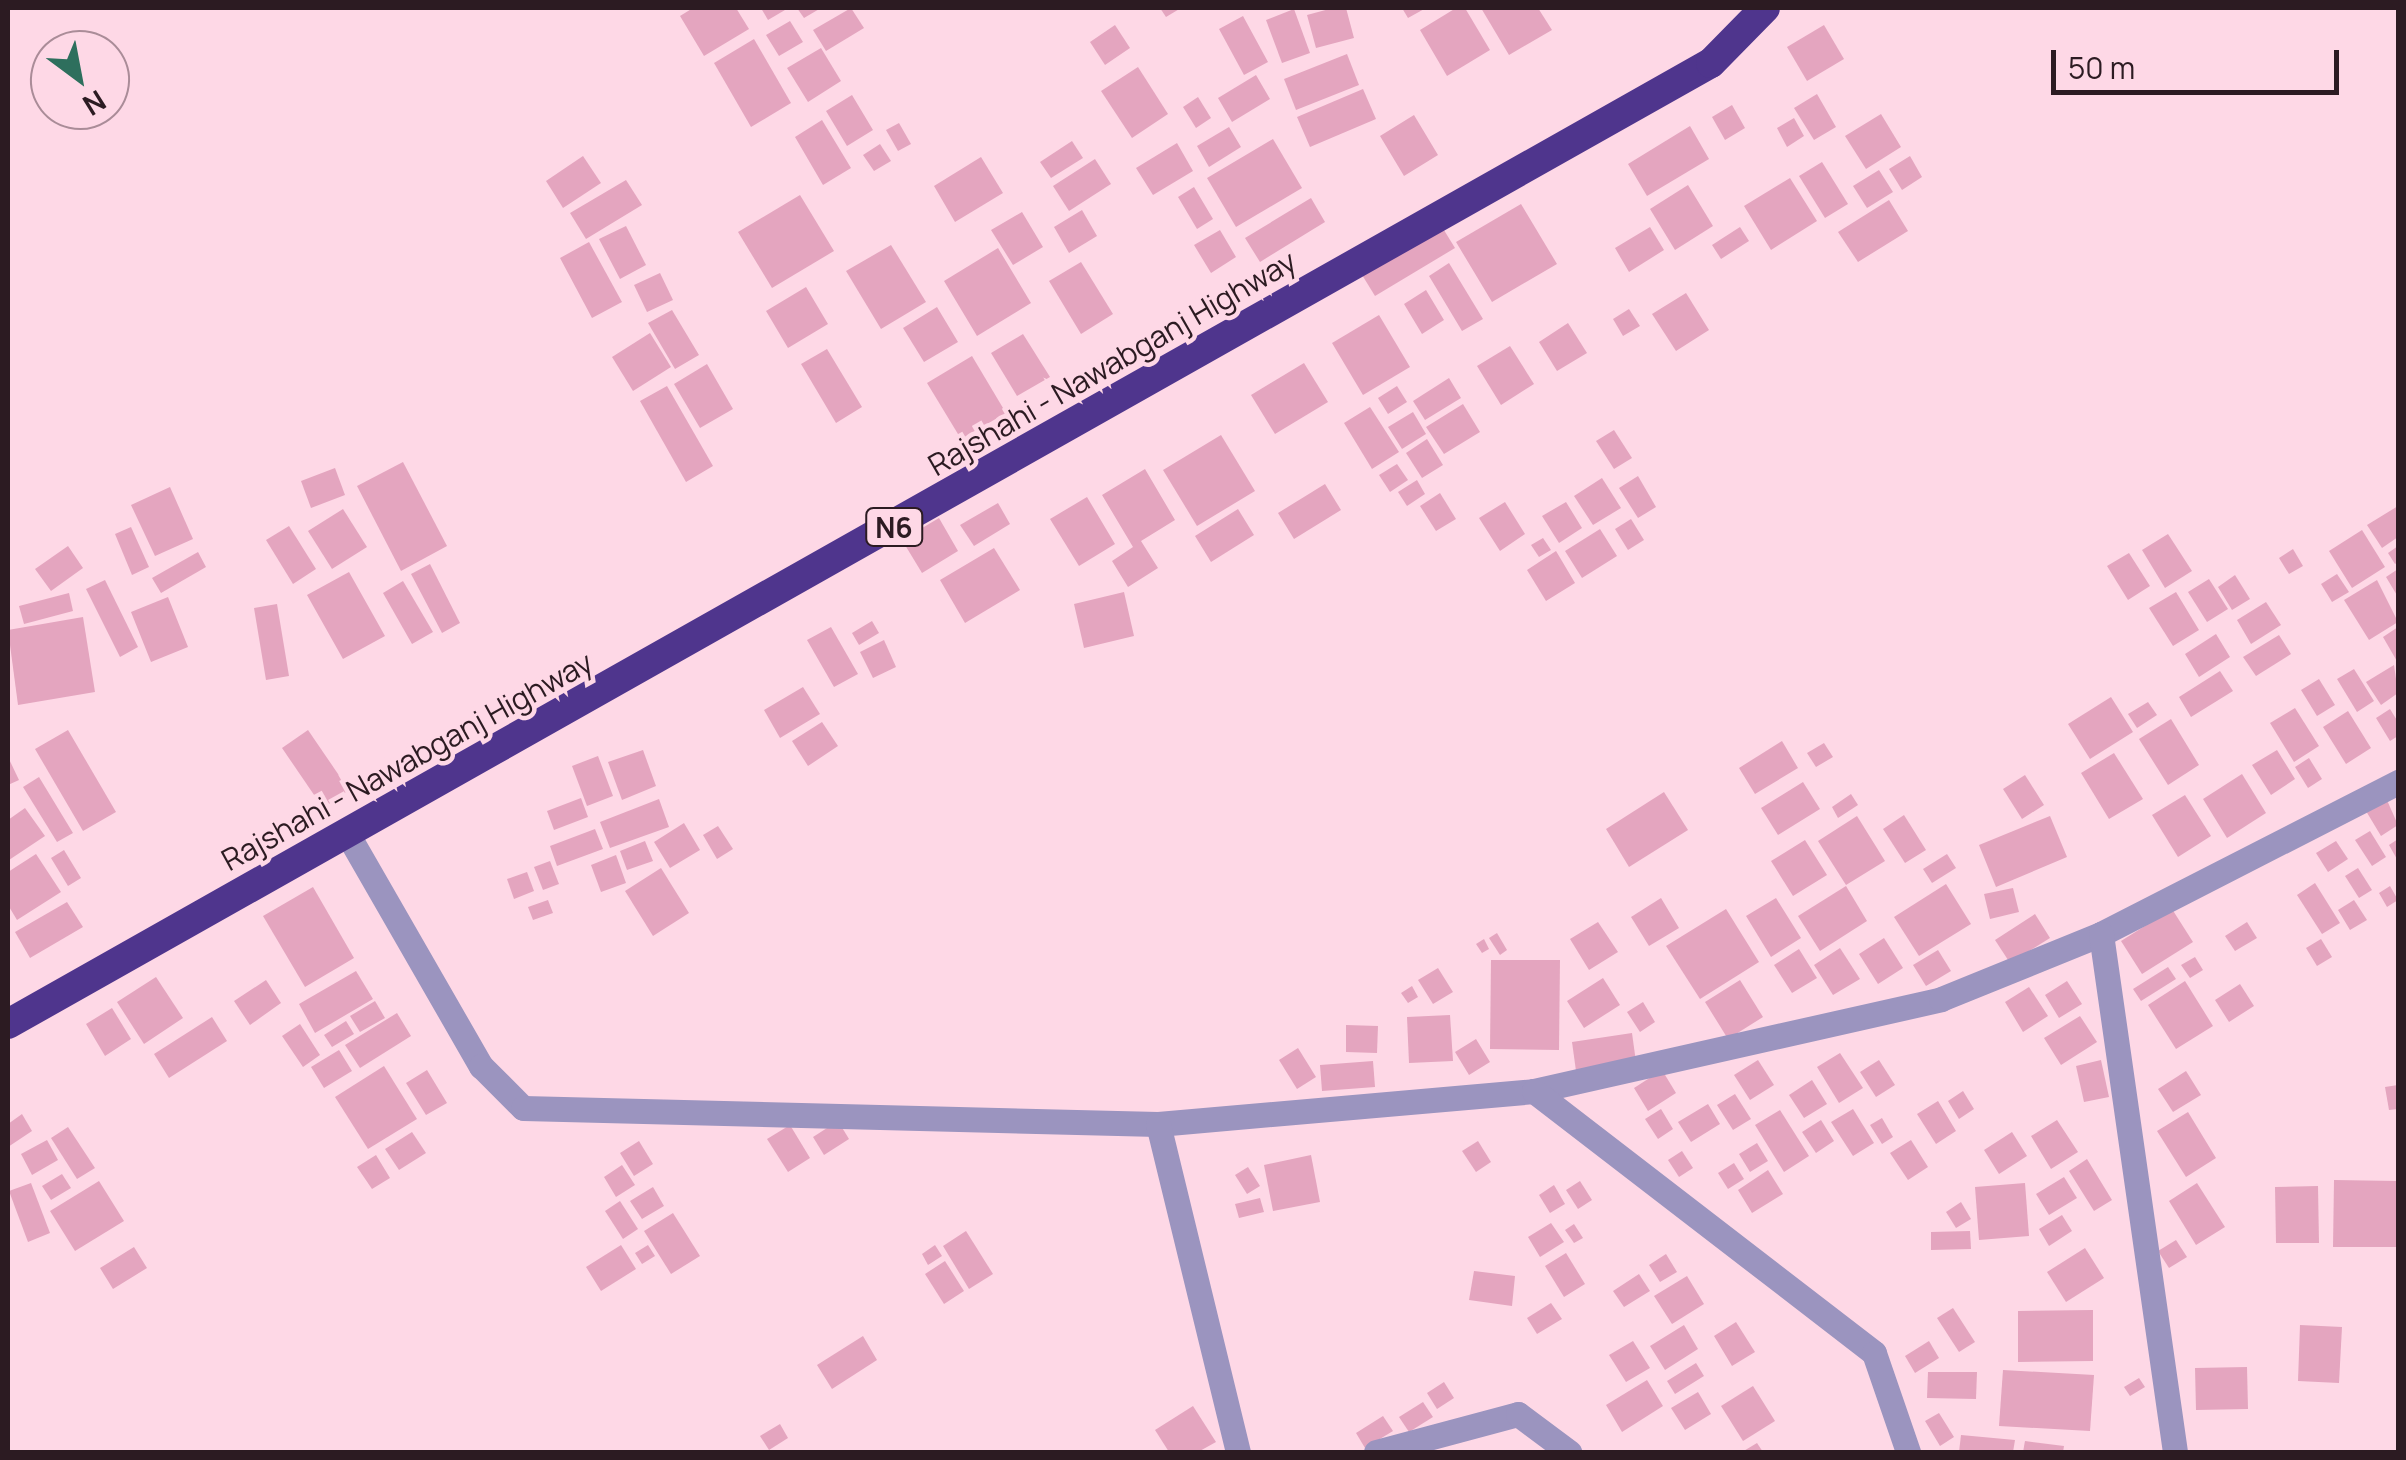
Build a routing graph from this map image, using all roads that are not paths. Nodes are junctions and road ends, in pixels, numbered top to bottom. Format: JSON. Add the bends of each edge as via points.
{"nodes":[{"id":1,"x":1765,"y":8,"type":"edge"},
{"id":2,"x":2398,"y":782,"type":"edge"},
{"id":3,"x":348,"y":835,"type":"junction"},
{"id":4,"x":2101,"y":934,"type":"junction"},
{"id":5,"x":8,"y":1024,"type":"edge"},
{"id":6,"x":1534,"y":1091,"type":"junction"},
{"id":7,"x":1158,"y":1124,"type":"junction"},
{"id":8,"x":1238,"y":1452,"type":"edge"},
{"id":9,"x":1376,"y":1452,"type":"edge"},
{"id":10,"x":1569,"y":1452,"type":"edge"},
{"id":11,"x":1908,"y":1452,"type":"edge"},
{"id":12,"x":2174,"y":1452,"type":"edge"}],
"edges":[{"from":1,"to":3,"type":"highway","name":"Rajshahi - Nawabganj Highway","number":"N6","via":[[1711,64]]},
{"from":2,"to":4,"type":"street"},
{"from":3,"to":5,"type":"highway","name":"Rajshahi - Nawabganj Highway","number":"N6"},
{"from":3,"to":7,"type":"street","via":[[481,1066],[524,1108]]},
{"from":4,"to":6,"type":"street","via":[[1941,1000]]},
{"from":4,"to":12,"type":"street"},
{"from":6,"to":7,"type":"street"},
{"from":6,"to":11,"type":"street","via":[[1874,1353]]},
{"from":7,"to":8,"type":"street"},
{"from":9,"to":10,"type":"street","via":[[1518,1414]]}]}
